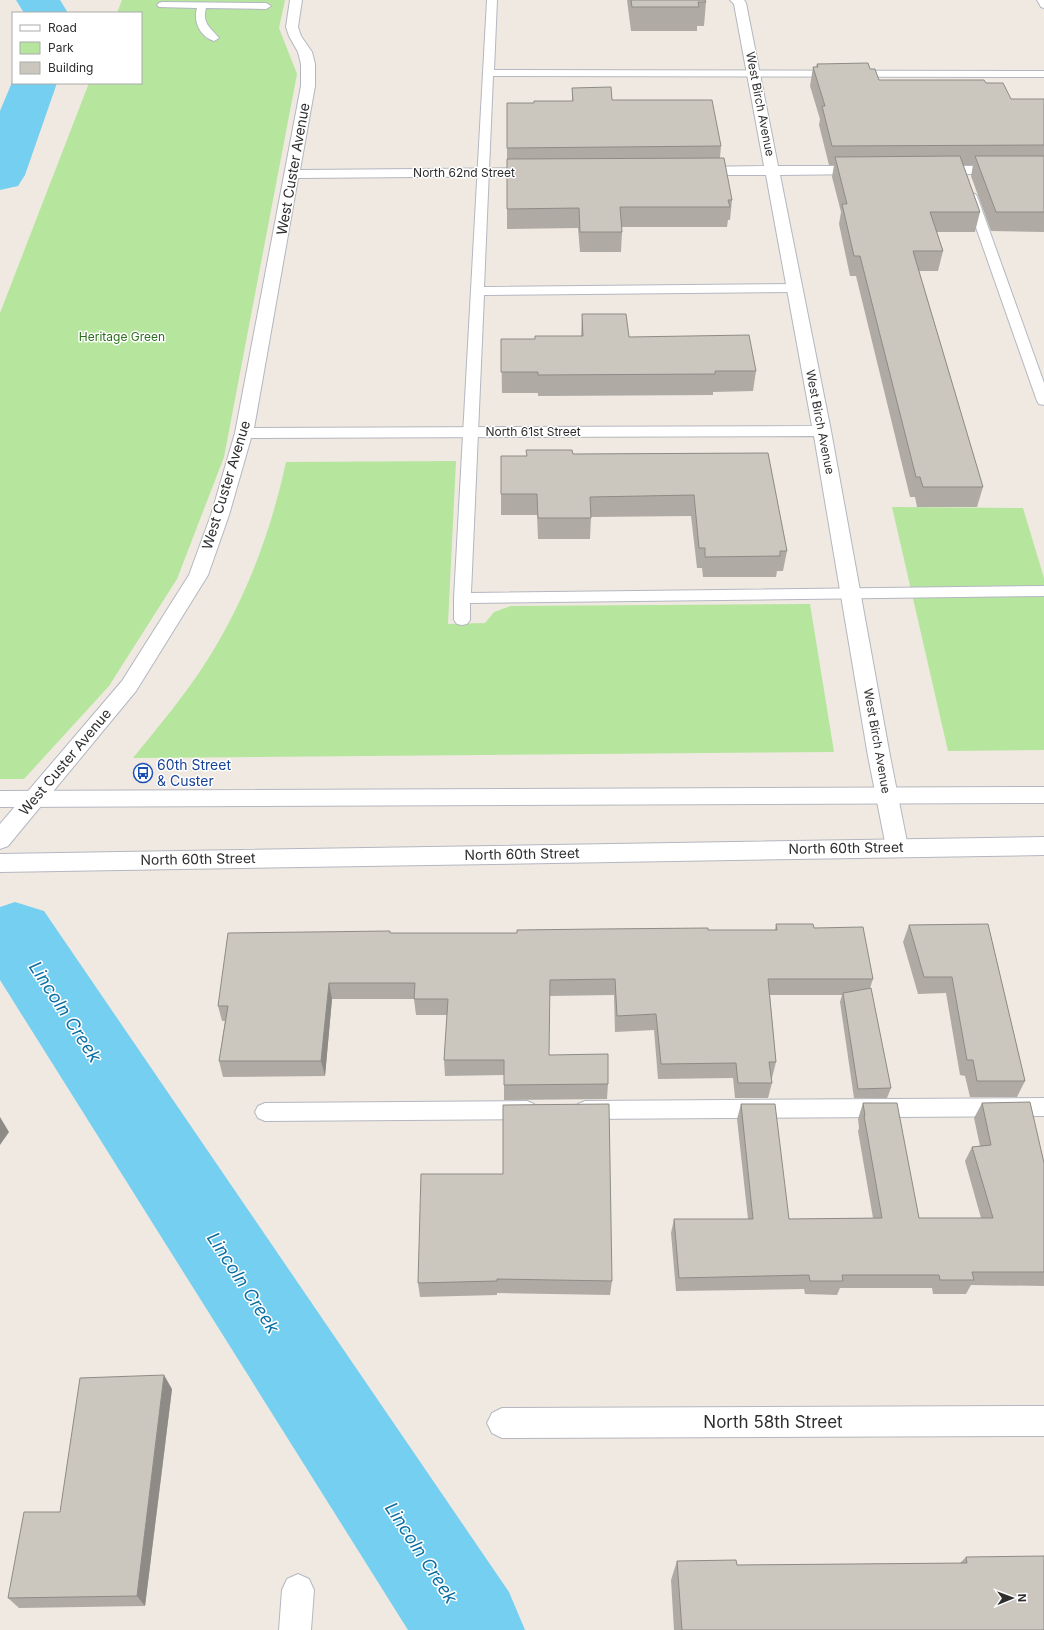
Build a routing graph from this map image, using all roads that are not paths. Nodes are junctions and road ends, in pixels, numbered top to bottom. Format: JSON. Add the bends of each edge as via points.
{"nodes":[{"id":1,"x":296,"y":0,"type":"edge"},
{"id":2,"x":492,"y":0,"type":"edge"},
{"id":3,"x":736,"y":0,"type":"edge"},
{"id":4,"x":1042,"y":0,"type":"edge"},
{"id":5,"x":162,"y":5,"type":"dead end"},
{"id":6,"x":1044,"y":5,"type":"edge"},
{"id":7,"x":202,"y":6,"type":"junction"},
{"id":8,"x":266,"y":6,"type":"dead end"},
{"id":9,"x":214,"y":38,"type":"dead end"},
{"id":10,"x":489,"y":73,"type":"junction"},
{"id":11,"x":754,"y":74,"type":"junction"},
{"id":12,"x":1044,"y":74,"type":"edge"},
{"id":13,"x":772,"y":170,"type":"junction"},
{"id":14,"x":874,"y":170,"type":"edge"},
{"id":15,"x":922,"y":170,"type":"edge"},
{"id":16,"x":1044,"y":170,"type":"edge"},
{"id":17,"x":686,"y":171,"type":"edge"},
{"id":18,"x":554,"y":172,"type":"edge"},
{"id":19,"x":484,"y":173,"type":"junction"},
{"id":20,"x":293,"y":174,"type":"junction"},
{"id":21,"x":965,"y":179,"type":"junction"},
{"id":22,"x":795,"y":288,"type":"junction"},
{"id":23,"x":478,"y":290,"type":"junction"},
{"id":24,"x":1044,"y":401,"type":"edge"},
{"id":25,"x":822,"y":431,"type":"junction"},
{"id":26,"x":470,"y":432,"type":"junction"},
{"id":27,"x":244,"y":433,"type":"junction"},
{"id":28,"x":1044,"y":591,"type":"edge"},
{"id":29,"x":850,"y":593,"type":"junction"},
{"id":30,"x":462,"y":598,"type":"junction"},
{"id":31,"x":462,"y":620,"type":"dead end"},
{"id":32,"x":1044,"y":795,"type":"edge"},
{"id":33,"x":886,"y":796,"type":"junction"},
{"id":34,"x":35,"y":798,"type":"junction"},
{"id":35,"x":0,"y":799,"type":"edge"},
{"id":36,"x":0,"y":840,"type":"edge"},
{"id":37,"x":1044,"y":846,"type":"edge"},
{"id":38,"x":897,"y":847,"type":"junction"},
{"id":39,"x":0,"y":863,"type":"edge"},
{"id":40,"x":1044,"y":1107,"type":"edge"},
{"id":41,"x":543,"y":1110,"type":"edge"},
{"id":42,"x":567,"y":1110,"type":"edge"},
{"id":43,"x":265,"y":1112,"type":"dead end"},
{"id":44,"x":1044,"y":1421,"type":"edge"},
{"id":45,"x":502,"y":1423,"type":"dead end"},
{"id":46,"x":298,"y":1590,"type":"dead end"},
{"id":47,"x":295,"y":1630,"type":"edge"}],
"edges":[{"from":1,"to":20,"type":"street","name":"West Custer Avenue","via":[[292,27],[305,52],[308,86]]},
{"from":2,"to":10,"type":"lane"},
{"from":3,"to":11,"type":"street","name":"West Birch Avenue","via":[[740,3]]},
{"from":4,"to":6,"type":"lane"},
{"from":5,"to":7,"type":"lane"},
{"from":7,"to":8,"type":"lane"},
{"from":7,"to":9,"type":"lane","via":[[199,21],[205,31]]},
{"from":10,"to":11,"type":"lane"},
{"from":10,"to":19,"type":"lane"},
{"from":11,"to":12,"type":"lane"},
{"from":11,"to":13,"type":"street","name":"West Birch Avenue"},
{"from":13,"to":14,"type":"street"},
{"from":13,"to":17,"type":"street"},
{"from":13,"to":22,"type":"street","name":"West Birch Avenue"},
{"from":15,"to":21,"type":"street"},
{"from":16,"to":21,"type":"street"},
{"from":18,"to":19,"type":"street","name":"North 62nd Street"},
{"from":19,"to":20,"type":"street","name":"North 62nd Street"},
{"from":19,"to":23,"type":"lane"},
{"from":20,"to":27,"type":"street","name":"West Custer Avenue"},
{"from":21,"to":24,"type":"lane"},
{"from":22,"to":23,"type":"lane"},
{"from":22,"to":25,"type":"street","name":"West Birch Avenue"},
{"from":23,"to":26,"type":"lane"},
{"from":25,"to":26,"type":"street","name":"North 61st Street"},
{"from":25,"to":29,"type":"street","name":"West Birch Avenue"},
{"from":26,"to":27,"type":"street","name":"North 61st Street"},
{"from":26,"to":30,"type":"lane"},
{"from":27,"to":34,"type":"street","name":"West Custer Avenue","via":[[220,515],[198,575],[129,686]]},
{"from":28,"to":29,"type":"lane"},
{"from":29,"to":30,"type":"lane"},
{"from":29,"to":33,"type":"street","name":"West Birch Avenue"},
{"from":30,"to":31,"type":"lane"},
{"from":32,"to":33,"type":"street"},
{"from":33,"to":34,"type":"street"},
{"from":33,"to":38,"type":"street","name":"West Birch Avenue"},
{"from":34,"to":35,"type":"street"},
{"from":34,"to":36,"type":"street","name":"West Custer Avenue"},
{"from":37,"to":38,"type":"street","name":"North 60th Street"},
{"from":38,"to":39,"type":"street","name":"North 60th Street"},
{"from":40,"to":42,"type":"lane"},
{"from":41,"to":43,"type":"lane"},
{"from":44,"to":45,"type":"street","name":"North 58th Street"},
{"from":46,"to":47,"type":"street"}]}
